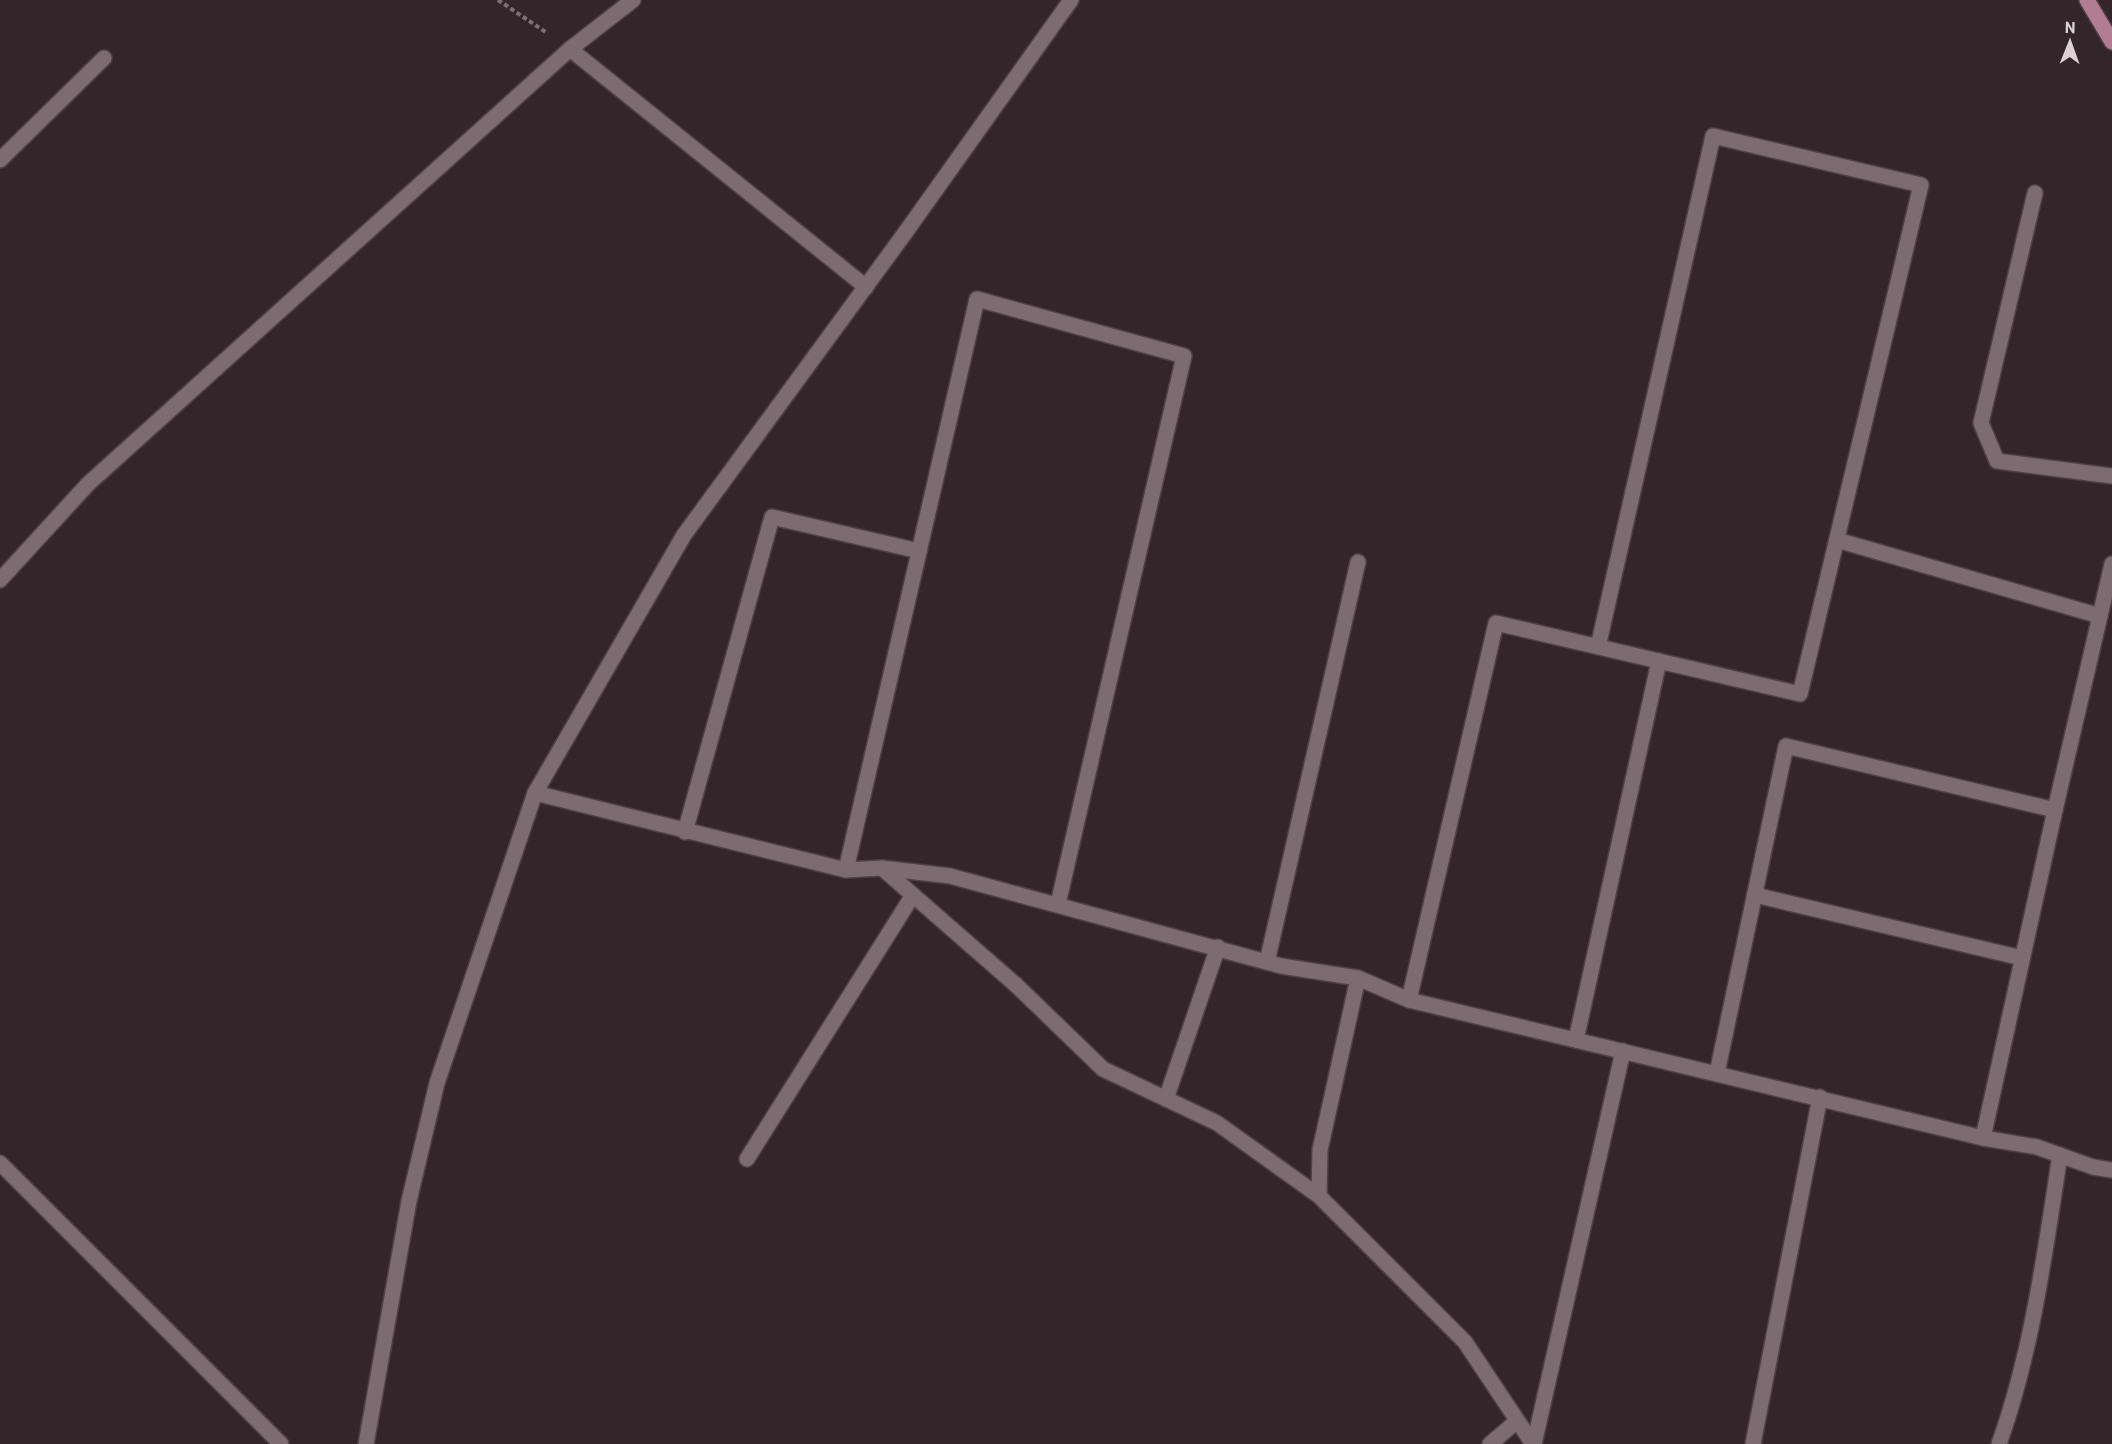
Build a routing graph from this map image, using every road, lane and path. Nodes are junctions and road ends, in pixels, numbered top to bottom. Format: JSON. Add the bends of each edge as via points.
{"nodes":[{"id":1,"x":498,"y":0,"type":"edge"},
{"id":2,"x":633,"y":0,"type":"edge"},
{"id":3,"x":1071,"y":0,"type":"edge"},
{"id":4,"x":2087,"y":0,"type":"edge"},
{"id":5,"x":2112,"y":42,"type":"edge"},
{"id":6,"x":570,"y":49,"type":"junction"},
{"id":7,"x":104,"y":58,"type":"dead end"},
{"id":8,"x":0,"y":160,"type":"edge"},
{"id":9,"x":2035,"y":194,"type":"dead end"},
{"id":10,"x":866,"y":287,"type":"junction"},
{"id":11,"x":2112,"y":476,"type":"edge"},
{"id":12,"x":1837,"y":540,"type":"junction"},
{"id":13,"x":919,"y":551,"type":"junction"},
{"id":14,"x":1358,"y":562,"type":"dead end"},
{"id":15,"x":2112,"y":564,"type":"edge"},
{"id":16,"x":0,"y":580,"type":"edge"},
{"id":17,"x":2100,"y":616,"type":"junction"},
{"id":18,"x":1598,"y":647,"type":"junction"},
{"id":19,"x":1659,"y":661,"type":"junction"},
{"id":20,"x":535,"y":793,"type":"junction"},
{"id":21,"x":2055,"y":810,"type":"junction"},
{"id":22,"x":685,"y":832,"type":"junction"},
{"id":23,"x":882,"y":868,"type":"junction"},
{"id":24,"x":846,"y":870,"type":"junction"},
{"id":25,"x":913,"y":895,"type":"junction"},
{"id":26,"x":1755,"y":895,"type":"junction"},
{"id":27,"x":1058,"y":904,"type":"junction"},
{"id":28,"x":1218,"y":948,"type":"junction"},
{"id":29,"x":2022,"y":958,"type":"junction"},
{"id":30,"x":1267,"y":962,"type":"junction"},
{"id":31,"x":1358,"y":978,"type":"junction"},
{"id":32,"x":1409,"y":1000,"type":"junction"},
{"id":33,"x":1576,"y":1040,"type":"junction"},
{"id":34,"x":1623,"y":1051,"type":"junction"},
{"id":35,"x":1718,"y":1073,"type":"junction"},
{"id":36,"x":1820,"y":1097,"type":"junction"},
{"id":37,"x":1166,"y":1099,"type":"junction"},
{"id":38,"x":1983,"y":1138,"type":"junction"},
{"id":39,"x":2060,"y":1155,"type":"junction"},
{"id":40,"x":747,"y":1159,"type":"dead end"},
{"id":41,"x":0,"y":1163,"type":"edge"},
{"id":42,"x":2112,"y":1170,"type":"edge"},
{"id":43,"x":1319,"y":1196,"type":"junction"},
{"id":44,"x":1518,"y":1421,"type":"junction"},
{"id":45,"x":281,"y":1444,"type":"edge"},
{"id":46,"x":366,"y":1444,"type":"edge"},
{"id":47,"x":1491,"y":1444,"type":"edge"},
{"id":48,"x":1533,"y":1444,"type":"edge"},
{"id":49,"x":1753,"y":1444,"type":"edge"},
{"id":50,"x":1999,"y":1444,"type":"edge"}],
"edges":[{"from":1,"to":6,"type":"path"},
{"from":2,"to":6,"type":"street"},
{"from":3,"to":10,"type":"street"},
{"from":4,"to":5,"type":"main road"},
{"from":6,"to":10,"type":"street"},
{"from":6,"to":16,"type":"street","via":[[88,484]]},
{"from":7,"to":8,"type":"street"},
{"from":9,"to":11,"type":"street","via":[[1981,423],[1997,461]]},
{"from":10,"to":20,"type":"street","via":[[684,535]]},
{"from":12,"to":17,"type":"street"},
{"from":12,"to":18,"type":"street","via":[[1922,185],[1713,136]]},
{"from":12,"to":19,"type":"street","via":[[1800,694]]},
{"from":13,"to":22,"type":"street","via":[[772,517]]},
{"from":13,"to":24,"type":"street"},
{"from":13,"to":27,"type":"street","via":[[977,299],[1184,356]]},
{"from":14,"to":30,"type":"street"},
{"from":15,"to":17,"type":"street"},
{"from":17,"to":21,"type":"street"},
{"from":18,"to":19,"type":"street"},
{"from":18,"to":32,"type":"street","via":[[1496,623]]},
{"from":19,"to":33,"type":"street"},
{"from":20,"to":22,"type":"street"},
{"from":20,"to":46,"type":"street","via":[[436,1083],[409,1201]]},
{"from":21,"to":26,"type":"street","via":[[1786,746]]},
{"from":21,"to":29,"type":"street"},
{"from":22,"to":24,"type":"street"},
{"from":23,"to":24,"type":"street"},
{"from":23,"to":25,"type":"street"},
{"from":23,"to":27,"type":"street","via":[[950,876]]},
{"from":25,"to":37,"type":"street","via":[[1016,985],[1103,1069]]},
{"from":25,"to":40,"type":"street"},
{"from":26,"to":29,"type":"street"},
{"from":26,"to":35,"type":"street"},
{"from":27,"to":28,"type":"street"},
{"from":28,"to":30,"type":"street"},
{"from":28,"to":37,"type":"street"},
{"from":29,"to":38,"type":"street"},
{"from":30,"to":31,"type":"street"},
{"from":31,"to":32,"type":"street"},
{"from":31,"to":43,"type":"street","via":[[1320,1150]]},
{"from":32,"to":33,"type":"street"},
{"from":33,"to":34,"type":"street"},
{"from":34,"to":35,"type":"street"},
{"from":34,"to":48,"type":"street"},
{"from":35,"to":36,"type":"street"},
{"from":36,"to":38,"type":"street"},
{"from":36,"to":49,"type":"street"},
{"from":37,"to":43,"type":"street","via":[[1217,1124]]},
{"from":38,"to":39,"type":"street"},
{"from":39,"to":42,"type":"street"},
{"from":39,"to":50,"type":"street","via":[[2042,1273],[2009,1417]]},
{"from":41,"to":45,"type":"street"},
{"from":43,"to":44,"type":"street","via":[[1465,1342]]},
{"from":44,"to":47,"type":"street"},
{"from":44,"to":48,"type":"street"}]}
